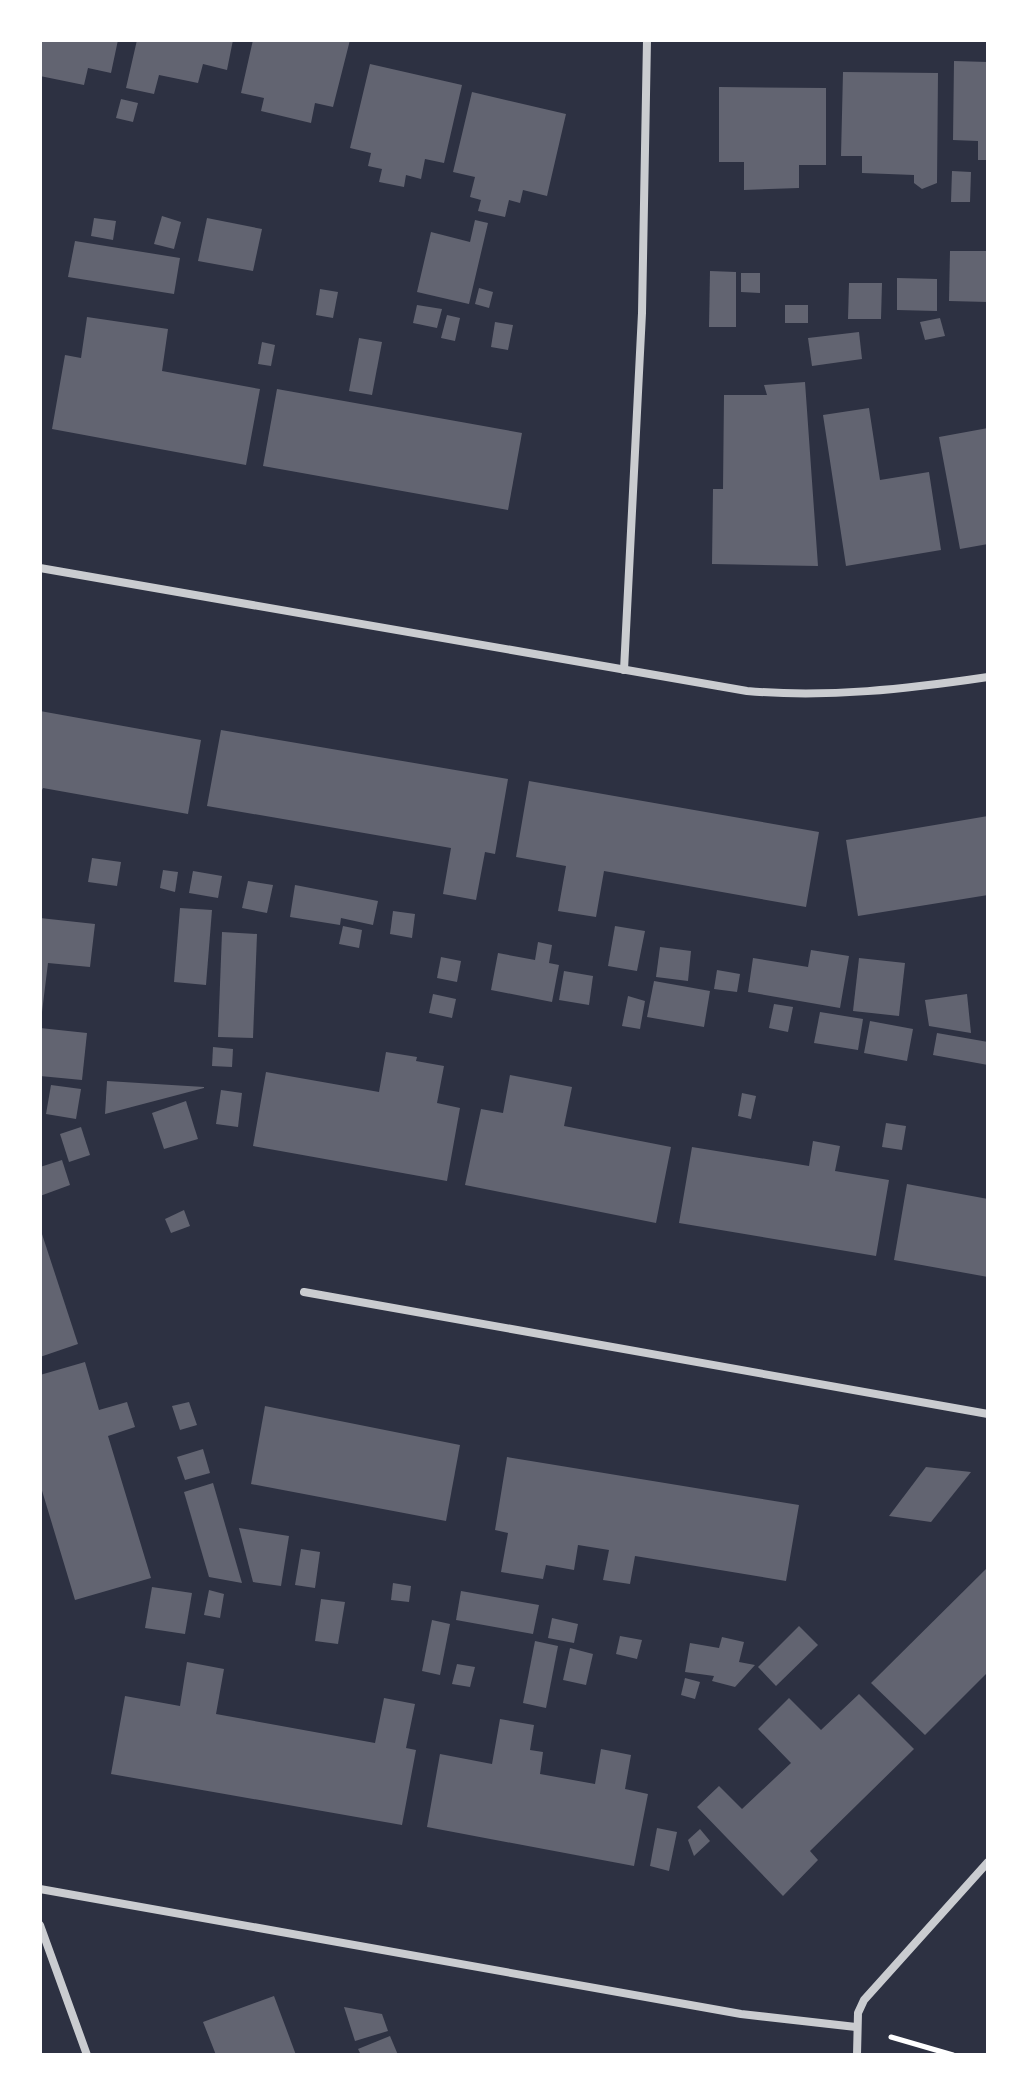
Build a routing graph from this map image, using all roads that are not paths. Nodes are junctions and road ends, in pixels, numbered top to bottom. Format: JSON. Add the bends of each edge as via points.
{"nodes":[{"id":1,"x":647,"y":40,"type":"edge"},
{"id":2,"x":40,"y":568,"type":"edge"},
{"id":3,"x":624,"y":670,"type":"junction"},
{"id":4,"x":988,"y":677,"type":"edge"},
{"id":5,"x":304,"y":1292,"type":"dead end"},
{"id":6,"x":988,"y":1414,"type":"edge"},
{"id":7,"x":988,"y":1862,"type":"edge"},
{"id":8,"x":40,"y":1889,"type":"edge"},
{"id":9,"x":40,"y":1925,"type":"edge"},
{"id":10,"x":856,"y":2027,"type":"junction"},
{"id":11,"x":87,"y":2055,"type":"edge"},
{"id":12,"x":857,"y":2055,"type":"edge"}],
"edges":[{"from":1,"to":3,"type":"street","via":[[642,313]]},
{"from":2,"to":3,"type":"street"},
{"from":3,"to":4,"type":"street","via":[[805,695]]},
{"from":5,"to":6,"type":"street"},
{"from":7,"to":10,"type":"street","via":[[864,2000]]},
{"from":8,"to":10,"type":"street","via":[[741,2014]]},
{"from":9,"to":11,"type":"street"},
{"from":10,"to":12,"type":"street"}]}
